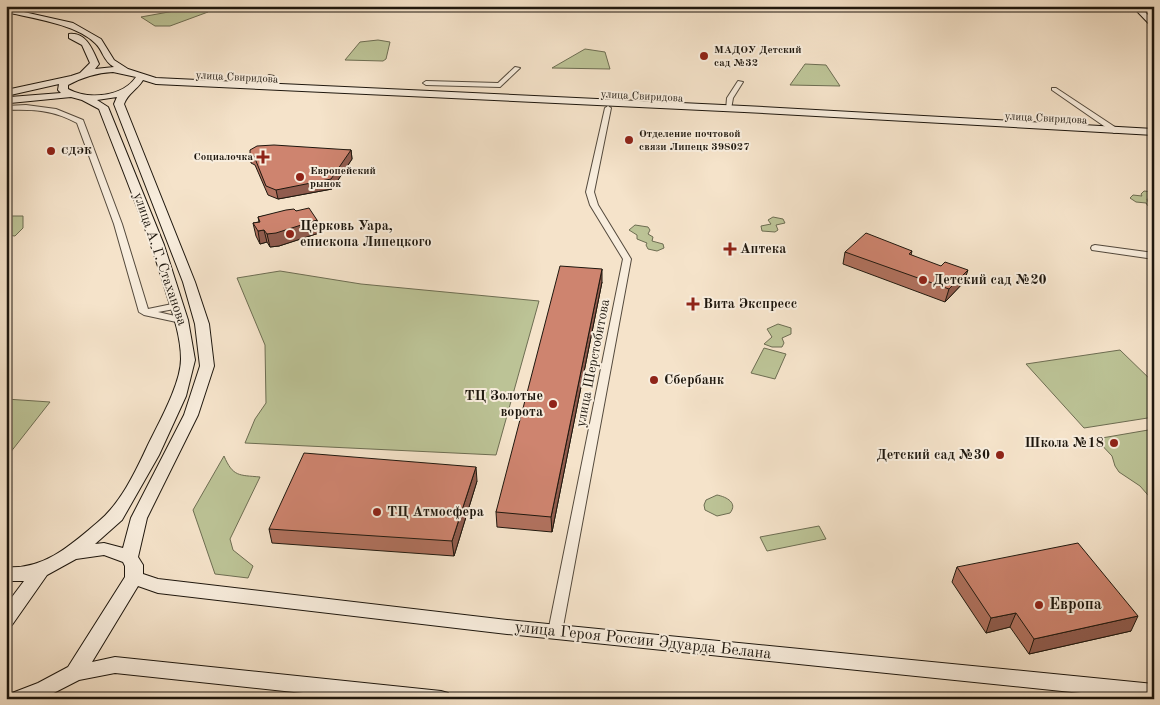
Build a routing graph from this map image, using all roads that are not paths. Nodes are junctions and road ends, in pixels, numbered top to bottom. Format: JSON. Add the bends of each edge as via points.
{"nodes":[{"id":1,"x":1136,"y":6,"type":"edge"},
{"id":2,"x":1143,"y":6,"type":"edge"},
{"id":3,"x":6,"y":10,"type":"edge"},
{"id":4,"x":6,"y":15,"type":"edge"},
{"id":5,"x":1154,"y":19,"type":"edge"},
{"id":6,"x":1154,"y":27,"type":"edge"},
{"id":7,"x":517,"y":68,"type":"dead end"},
{"id":8,"x":127,"y":71,"type":"junction"},
{"id":9,"x":78,"y":76,"type":"junction"},
{"id":10,"x":271,"y":76,"type":"dead end"},
{"id":11,"x":140,"y":77,"type":"junction"},
{"id":12,"x":740,"y":82,"type":"dead end"},
{"id":13,"x":426,"y":83,"type":"dead end"},
{"id":14,"x":262,"y":86,"type":"junction"},
{"id":15,"x":500,"y":86,"type":"junction"},
{"id":16,"x":1054,"y":89,"type":"dead end"},
{"id":17,"x":126,"y":91,"type":"junction"},
{"id":18,"x":6,"y":93,"type":"edge"},
{"id":19,"x":68,"y":95,"type":"junction"},
{"id":20,"x":83,"y":98,"type":"junction"},
{"id":21,"x":505,"y":98,"type":"junction"},
{"id":22,"x":6,"y":101,"type":"edge"},
{"id":23,"x":6,"y":108,"type":"edge"},
{"id":24,"x":608,"y":108,"type":"junction"},
{"id":25,"x":728,"y":109,"type":"junction"},
{"id":26,"x":1118,"y":131,"type":"junction"},
{"id":27,"x":1154,"y":132,"type":"edge"},
{"id":28,"x":1154,"y":138,"type":"edge"},
{"id":29,"x":1095,"y":248,"type":"dead end"},
{"id":30,"x":1154,"y":256,"type":"edge"},
{"id":31,"x":177,"y":306,"type":"junction"},
{"id":32,"x":144,"y":312,"type":"junction"},
{"id":33,"x":181,"y":320,"type":"junction"},
{"id":34,"x":73,"y":553,"type":"junction"},
{"id":35,"x":129,"y":556,"type":"junction"},
{"id":36,"x":41,"y":570,"type":"junction"},
{"id":37,"x":6,"y":574,"type":"edge"},
{"id":38,"x":134,"y":578,"type":"junction"},
{"id":39,"x":6,"y":620,"type":"edge"},
{"id":40,"x":555,"y":632,"type":"junction"},
{"id":41,"x":75,"y":673,"type":"junction"},
{"id":42,"x":1154,"y":692,"type":"edge"},
{"id":43,"x":40,"y":694,"type":"edge"},
{"id":44,"x":6,"y":698,"type":"edge"},
{"id":45,"x":11,"y":699,"type":"edge"},
{"id":46,"x":19,"y":699,"type":"edge"},
{"id":47,"x":441,"y":699,"type":"edge"}],
"edges":[{"from":1,"to":6,"type":"street"},
{"from":2,"to":5,"type":"street"},
{"from":3,"to":8,"type":"street","via":[[70,25],[98,41],[111,62]]},
{"from":4,"to":9,"type":"street","via":[[58,28],[86,44],[95,64]]},
{"from":7,"to":15,"type":"street"},
{"from":8,"to":9,"type":"street","via":[[101,71]]},
{"from":8,"to":11,"type":"street","name":"улица Свиридова"},
{"from":9,"to":18,"type":"street"},
{"from":9,"to":19,"type":"street","via":[[64,84],[63,90]]},
{"from":10,"to":14,"type":"street"},
{"from":11,"to":14,"type":"street","name":"улица Свиридова","via":[[156,81]]},
{"from":11,"to":17,"type":"street","via":[[138,83]]},
{"from":12,"to":25,"type":"street","via":[[730,98]]},
{"from":13,"to":15,"type":"street"},
{"from":14,"to":21,"type":"street","name":"улица Свиридова"},
{"from":15,"to":21,"type":"street"},
{"from":16,"to":26,"type":"street"},
{"from":17,"to":20,"type":"street","name":"улица Свиридова"},
{"from":17,"to":24,"type":"street","name":"улица Свиридова","via":[[170,87]]},
{"from":17,"to":35,"type":"street","name":"улица А. Г. Стаханова","via":[[119,104],[189,282],[202,324],[207,366],[190,415],[139,518]]},
{"from":19,"to":20,"type":"street"},
{"from":19,"to":22,"type":"street"},
{"from":20,"to":31,"type":"street","name":"улица А. Г. Стаханова","via":[[103,107],[158,245]]},
{"from":21,"to":25,"type":"street","name":"улица Свиридова"},
{"from":23,"to":32,"type":"street","via":[[51,109],[67,113],[80,122],[118,224]]},
{"from":24,"to":28,"type":"street","name":"улица Свиридова"},
{"from":24,"to":40,"type":"street","name":"улица Шерстобитова","via":[[590,192],[594,205],[627,259]]},
{"from":25,"to":26,"type":"street","name":"улица Свиридова"},
{"from":26,"to":27,"type":"street","name":"улица Свиридова"},
{"from":29,"to":30,"type":"street"},
{"from":31,"to":32,"type":"street"},
{"from":31,"to":33,"type":"street","name":"улица А. Г. Стаханова"},
{"from":32,"to":33,"type":"street"},
{"from":33,"to":34,"type":"street","name":"улица А. Г. Стаханова","via":[[188,360],[179,396],[151,455],[116,516]]},
{"from":34,"to":35,"type":"street","via":[[104,549]]},
{"from":34,"to":36,"type":"street"},
{"from":35,"to":38,"type":"street","via":[[134,565]]},
{"from":36,"to":37,"type":"street"},
{"from":36,"to":39,"type":"street"},
{"from":38,"to":40,"type":"street","name":"улица Героя России Эдуарда Белана","via":[[158,586]]},
{"from":38,"to":41,"type":"street"},
{"from":40,"to":42,"type":"street","name":"улица Героя России Эдуарда Белана"},
{"from":41,"to":43,"type":"street"},
{"from":41,"to":47,"type":"street","via":[[115,665]]},
{"from":43,"to":46,"type":"street"},
{"from":44,"to":45,"type":"street"}]}
